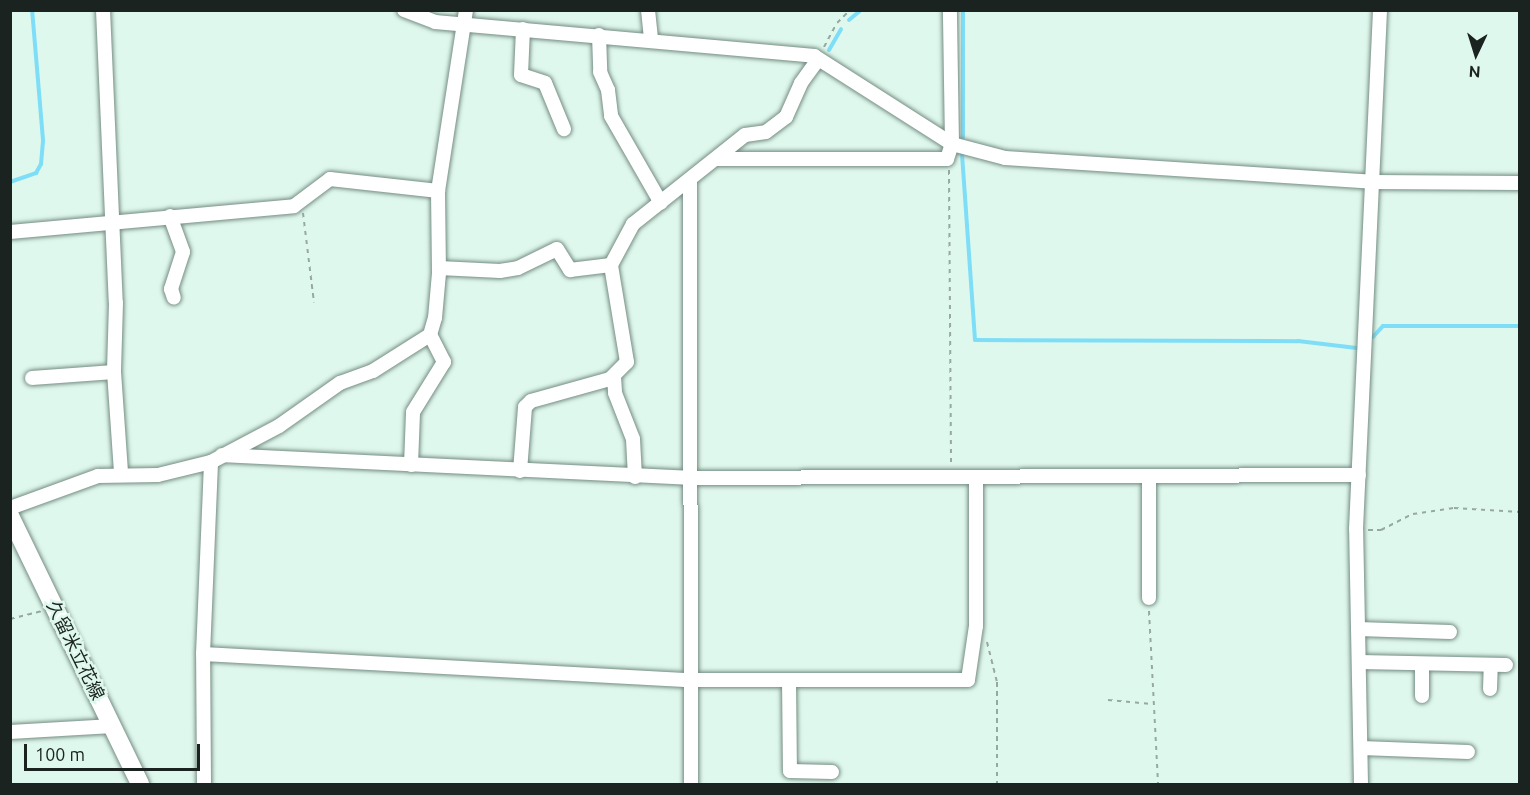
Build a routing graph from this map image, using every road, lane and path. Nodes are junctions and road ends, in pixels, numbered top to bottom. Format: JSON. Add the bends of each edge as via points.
{"nodes":[{"id":1,"x":103,"y":10,"type":"edge"},
{"id":2,"x":404,"y":10,"type":"edge"},
{"id":3,"x":648,"y":10,"type":"edge"},
{"id":4,"x":850,"y":10,"type":"edge"},
{"id":5,"x":950,"y":10,"type":"edge"},
{"id":6,"x":1380,"y":10,"type":"edge"},
{"id":7,"x":466,"y":17,"type":"edge"},
{"id":8,"x":522,"y":29,"type":"junction"},
{"id":9,"x":600,"y":35,"type":"junction"},
{"id":10,"x":651,"y":40,"type":"junction"},
{"id":11,"x":818,"y":61,"type":"junction"},
{"id":12,"x":564,"y":129,"type":"dead end"},
{"id":13,"x":952,"y":144,"type":"junction"},
{"id":14,"x":716,"y":159,"type":"junction"},
{"id":15,"x":947,"y":159,"type":"junction"},
{"id":16,"x":690,"y":180,"type":"junction"},
{"id":17,"x":1371,"y":182,"type":"junction"},
{"id":18,"x":1520,"y":183,"type":"edge"},
{"id":19,"x":438,"y":191,"type":"junction"},
{"id":20,"x":299,"y":201,"type":"junction"},
{"id":21,"x":661,"y":203,"type":"junction"},
{"id":22,"x":170,"y":216,"type":"junction"},
{"id":23,"x":110,"y":220,"type":"junction"},
{"id":24,"x":10,"y":232,"type":"edge"},
{"id":25,"x":611,"y":266,"type":"junction"},
{"id":26,"x":439,"y":268,"type":"junction"},
{"id":27,"x":174,"y":298,"type":"dead end"},
{"id":28,"x":314,"y":302,"type":"dead end"},
{"id":29,"x":430,"y":335,"type":"junction"},
{"id":30,"x":114,"y":372,"type":"junction"},
{"id":31,"x":614,"y":377,"type":"junction"},
{"id":32,"x":32,"y":378,"type":"dead end"},
{"id":33,"x":217,"y":459,"type":"junction"},
{"id":34,"x":411,"y":465,"type":"junction"},
{"id":35,"x":520,"y":471,"type":"junction"},
{"id":36,"x":121,"y":473,"type":"junction"},
{"id":37,"x":1359,"y":475,"type":"junction"},
{"id":38,"x":951,"y":476,"type":"junction"},
{"id":39,"x":1149,"y":476,"type":"junction"},
{"id":40,"x":634,"y":477,"type":"junction"},
{"id":41,"x":976,"y":477,"type":"junction"},
{"id":42,"x":691,"y":478,"type":"junction"},
{"id":43,"x":10,"y":508,"type":"edge"},
{"id":44,"x":1520,"y":512,"type":"edge"},
{"id":45,"x":10,"y":516,"type":"edge"},
{"id":46,"x":1356,"y":530,"type":"junction"},
{"id":47,"x":1149,"y":598,"type":"joint"},
{"id":48,"x":56,"y":608,"type":"junction"},
{"id":49,"x":10,"y":619,"type":"edge"},
{"id":50,"x":1358,"y":628,"type":"junction"},
{"id":51,"x":1450,"y":632,"type":"dead end"},
{"id":52,"x":986,"y":641,"type":"dead end"},
{"id":53,"x":203,"y":654,"type":"junction"},
{"id":54,"x":1360,"y":662,"type":"junction"},
{"id":55,"x":1422,"y":664,"type":"junction"},
{"id":56,"x":1491,"y":665,"type":"junction"},
{"id":57,"x":1506,"y":666,"type":"dead end"},
{"id":58,"x":689,"y":680,"type":"junction"},
{"id":59,"x":789,"y":680,"type":"junction"},
{"id":60,"x":1490,"y":689,"type":"dead end"},
{"id":61,"x":1422,"y":696,"type":"dead end"},
{"id":62,"x":1108,"y":700,"type":"dead end"},
{"id":63,"x":1152,"y":704,"type":"junction"},
{"id":64,"x":113,"y":726,"type":"junction"},
{"id":65,"x":10,"y":732,"type":"edge"},
{"id":66,"x":1361,"y":748,"type":"junction"},
{"id":67,"x":1468,"y":752,"type":"dead end"},
{"id":68,"x":832,"y":772,"type":"dead end"},
{"id":69,"x":792,"y":778,"type":"edge"},
{"id":70,"x":140,"y":784,"type":"edge"},
{"id":71,"x":204,"y":784,"type":"edge"},
{"id":72,"x":691,"y":784,"type":"edge"},
{"id":73,"x":997,"y":784,"type":"edge"},
{"id":74,"x":1158,"y":784,"type":"edge"},
{"id":75,"x":1361,"y":784,"type":"edge"}],
"edges":[{"from":1,"to":23,"type":"street"},
{"from":2,"to":7,"type":"street","via":[[435,22]]},
{"from":3,"to":10,"type":"street"},
{"from":4,"to":11,"type":"path","via":[[837,23]]},
{"from":5,"to":13,"type":"street"},
{"from":6,"to":17,"type":"street"},
{"from":7,"to":8,"type":"street"},
{"from":7,"to":19,"type":"street"},
{"from":8,"to":9,"type":"street"},
{"from":8,"to":12,"type":"street","via":[[521,75],[545,83]]},
{"from":9,"to":10,"type":"street"},
{"from":9,"to":21,"type":"street","via":[[600,72],[608,90],[611,116]]},
{"from":10,"to":11,"type":"street","via":[[814,56]]},
{"from":11,"to":13,"type":"street","via":[[856,79]]},
{"from":11,"to":14,"type":"street","via":[[801,83],[786,117],[766,132],[745,135]]},
{"from":13,"to":15,"type":"street"},
{"from":13,"to":17,"type":"street","via":[[1005,159]]},
{"from":14,"to":15,"type":"street"},
{"from":14,"to":16,"type":"street"},
{"from":15,"to":38,"type":"path"},
{"from":16,"to":21,"type":"street"},
{"from":16,"to":42,"type":"street"},
{"from":17,"to":18,"type":"street"},
{"from":17,"to":37,"type":"street"},
{"from":19,"to":20,"type":"street","via":[[330,179]]},
{"from":19,"to":26,"type":"street"},
{"from":20,"to":22,"type":"street","via":[[277,208]]},
{"from":20,"to":28,"type":"path"},
{"from":21,"to":25,"type":"street","via":[[633,224]]},
{"from":22,"to":23,"type":"street"},
{"from":22,"to":27,"type":"street","via":[[183,252],[171,289]]},
{"from":23,"to":24,"type":"street"},
{"from":23,"to":30,"type":"street","via":[[116,303]]},
{"from":25,"to":26,"type":"street","via":[[570,270],[557,249],[518,268],[500,271]]},
{"from":25,"to":31,"type":"street","via":[[627,342],[627,362]]},
{"from":26,"to":29,"type":"street"},
{"from":29,"to":33,"type":"street","via":[[373,371],[340,383],[279,426]]},
{"from":29,"to":34,"type":"street","via":[[444,362],[440,374],[412,412]]},
{"from":30,"to":32,"type":"street"},
{"from":30,"to":36,"type":"street"},
{"from":31,"to":35,"type":"street","via":[[531,401],[525,407]]},
{"from":31,"to":40,"type":"street","via":[[615,393],[633,439]]},
{"from":33,"to":34,"type":"street"},
{"from":33,"to":36,"type":"street","via":[[158,475]]},
{"from":33,"to":53,"type":"street"},
{"from":34,"to":35,"type":"street"},
{"from":35,"to":40,"type":"street"},
{"from":36,"to":43,"type":"street","via":[[98,476]]},
{"from":37,"to":39,"type":"street"},
{"from":37,"to":46,"type":"street"},
{"from":38,"to":41,"type":"street"},
{"from":38,"to":42,"type":"street","via":[[941,480]]},
{"from":39,"to":41,"type":"street"},
{"from":39,"to":47,"type":"street"},
{"from":40,"to":42,"type":"street"},
{"from":41,"to":59,"type":"street","via":[[976,626],[968,680]]},
{"from":42,"to":58,"type":"street"},
{"from":44,"to":46,"type":"path","via":[[1454,508],[1413,514],[1381,530]]},
{"from":45,"to":48,"type":"main road","name":"久留米立花線"},
{"from":46,"to":50,"type":"street"},
{"from":47,"to":63,"type":"path"},
{"from":48,"to":49,"type":"path"},
{"from":48,"to":64,"type":"main road","name":"久留米立花線"},
{"from":50,"to":51,"type":"street"},
{"from":50,"to":54,"type":"street"},
{"from":52,"to":73,"type":"path","via":[[997,682]]},
{"from":53,"to":58,"type":"street"},
{"from":53,"to":71,"type":"street"},
{"from":54,"to":55,"type":"street"},
{"from":54,"to":66,"type":"street"},
{"from":55,"to":56,"type":"street"},
{"from":55,"to":61,"type":"street"},
{"from":56,"to":57,"type":"street"},
{"from":56,"to":60,"type":"street"},
{"from":58,"to":59,"type":"street"},
{"from":58,"to":72,"type":"street"},
{"from":59,"to":69,"type":"street"},
{"from":62,"to":63,"type":"path"},
{"from":63,"to":74,"type":"path"},
{"from":64,"to":65,"type":"street"},
{"from":64,"to":70,"type":"main road","name":"久留米立花線"},
{"from":66,"to":67,"type":"street","via":[[1426,754]]},
{"from":66,"to":75,"type":"street"},
{"from":68,"to":69,"type":"street"}]}
